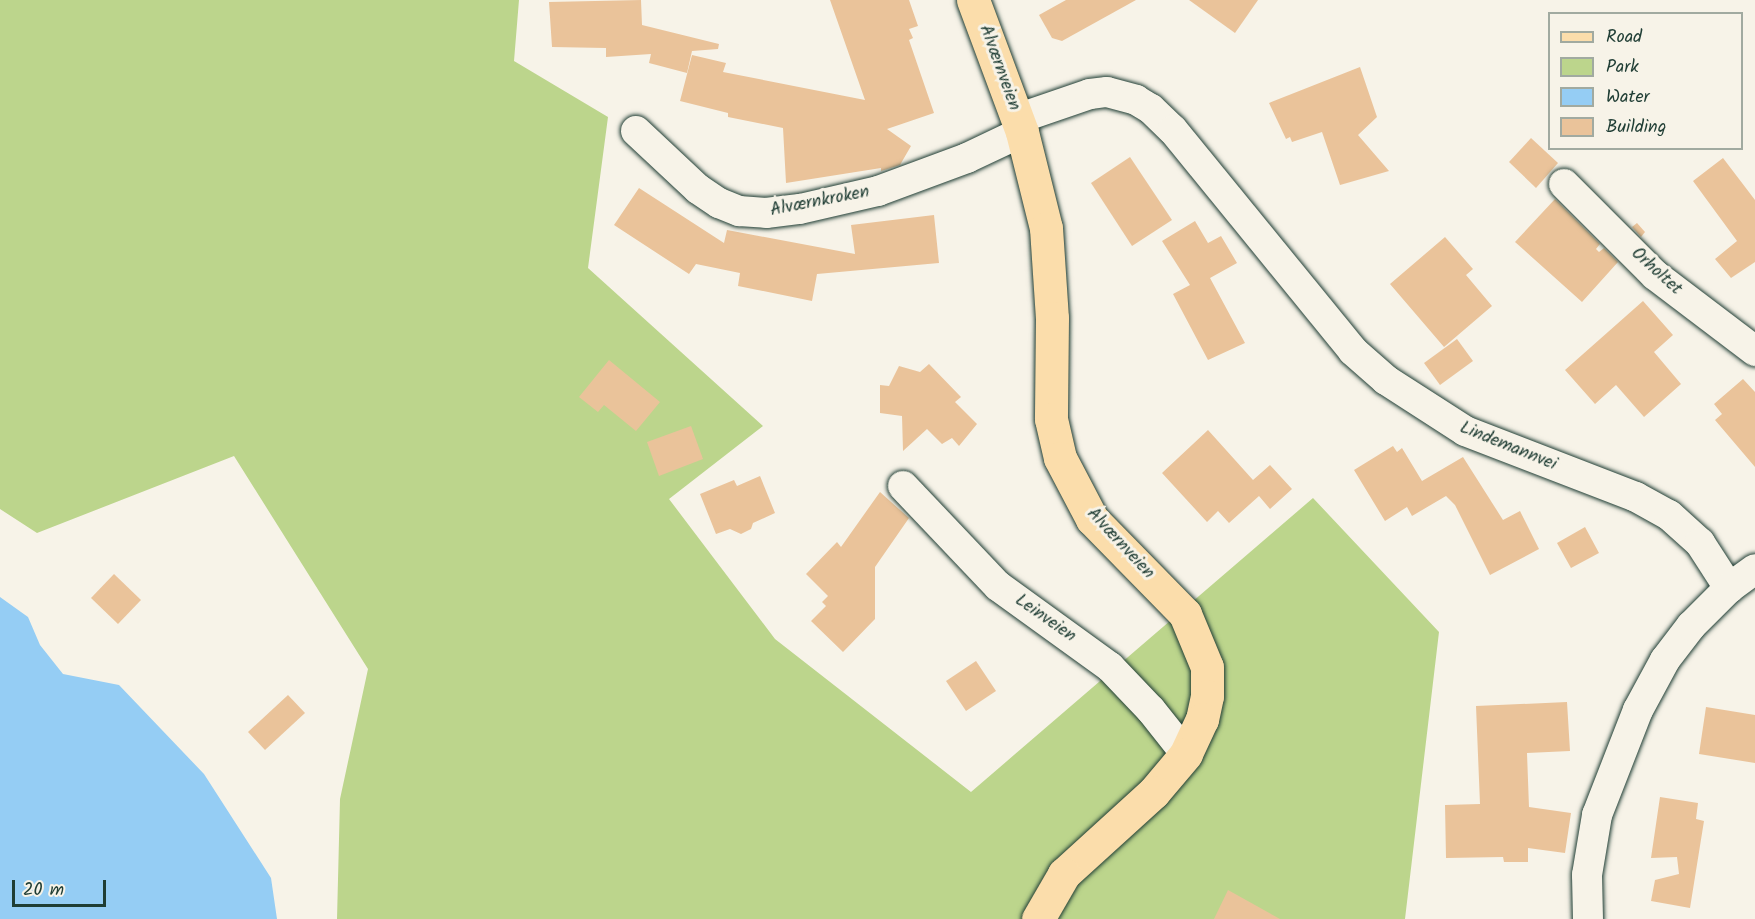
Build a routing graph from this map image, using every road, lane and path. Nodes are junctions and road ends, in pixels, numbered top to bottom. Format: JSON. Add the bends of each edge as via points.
{"nodes":[{"id":1,"x":973,"y":0,"type":"edge"},
{"id":2,"x":1019,"y":125,"type":"junction"},
{"id":3,"x":636,"y":131,"type":"dead end"},
{"id":4,"x":1564,"y":184,"type":"dead end"},
{"id":5,"x":1755,"y":351,"type":"edge"},
{"id":6,"x":903,"y":486,"type":"dead end"},
{"id":7,"x":1755,"y":569,"type":"edge"},
{"id":8,"x":1729,"y":588,"type":"junction"},
{"id":9,"x":1186,"y":754,"type":"junction"},
{"id":10,"x":1038,"y":919,"type":"edge"},
{"id":11,"x":1588,"y":919,"type":"edge"}],
"edges":[{"from":1,"to":2,"type":"main road","name":"Alværnveien"},
{"from":2,"to":3,"type":"street","name":"Alværnkroken","via":[[967,158],[878,190],[766,213],[739,211],[719,203],[698,189]]},
{"from":2,"to":8,"type":"street","name":"Lindemannvei","via":[[1090,94],[1107,92],[1151,109],[1173,130],[1353,351],[1386,380],[1465,431],[1636,497],[1669,515],[1700,543]]},
{"from":2,"to":9,"type":"main road","name":"Alværnveien","via":[[1037,185],[1049,251],[1051,419],[1060,458],[1092,519],[1174,600],[1197,635],[1207,667],[1207,696],[1202,719]]},
{"from":4,"to":5,"type":"street","name":"Orholtet","via":[[1655,275]]},
{"from":6,"to":9,"type":"street","name":"Leinveien","via":[[998,586],[1110,667]]},
{"from":7,"to":8,"type":"street"},
{"from":8,"to":11,"type":"street","via":[[1665,660],[1638,710],[1597,815],[1587,875]]},
{"from":9,"to":10,"type":"main road","name":"Alværnveien","via":[[1154,792],[1064,874]]}]}
